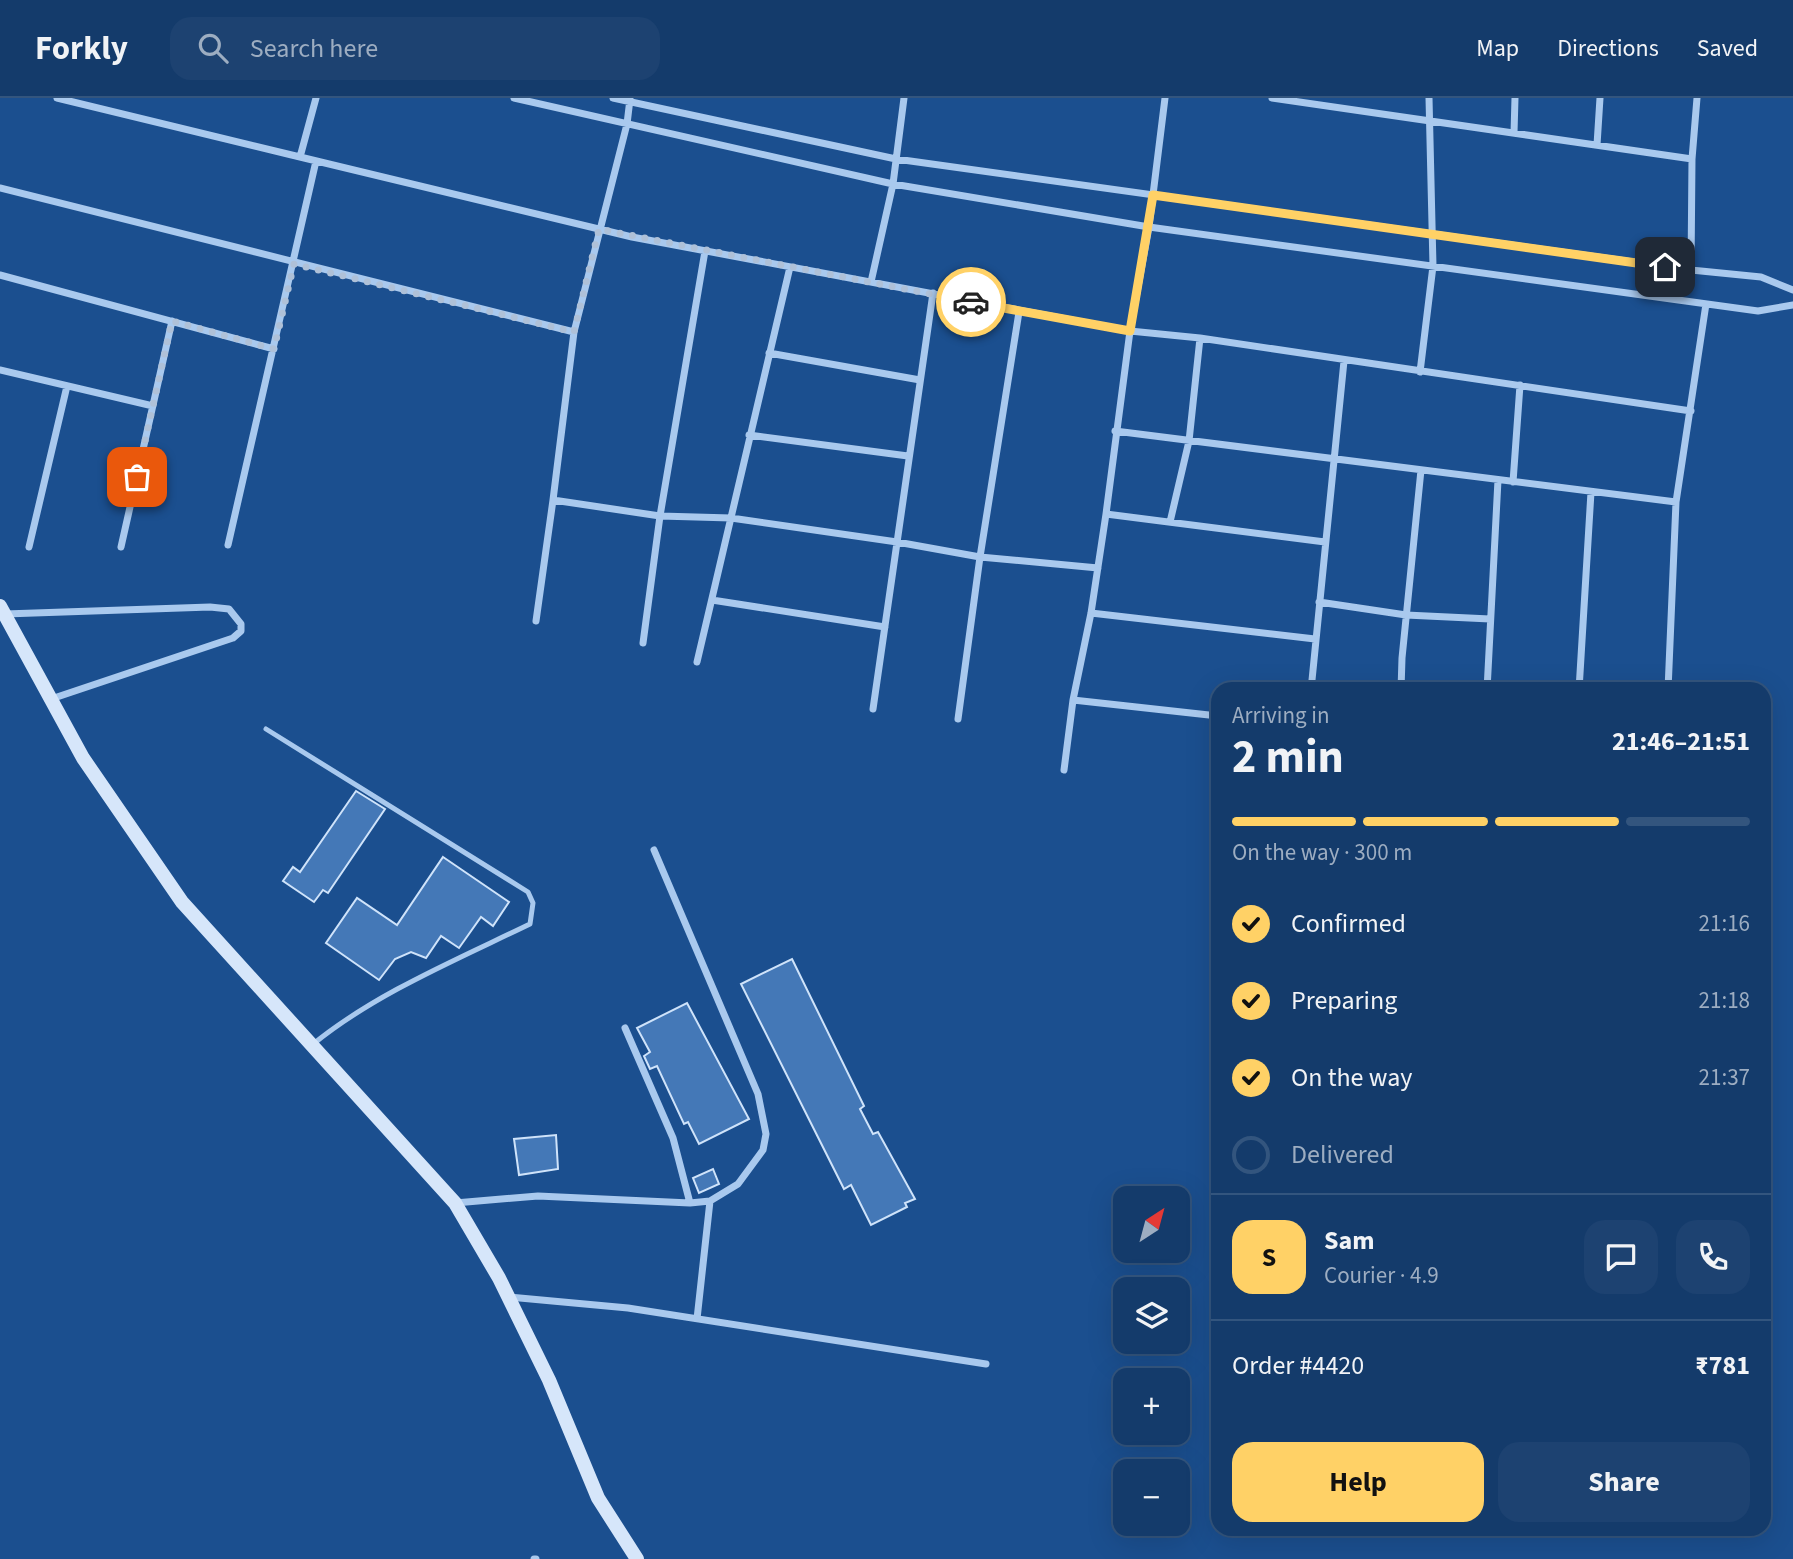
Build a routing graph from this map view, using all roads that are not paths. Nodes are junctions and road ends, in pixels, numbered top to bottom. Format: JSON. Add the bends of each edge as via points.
{"nodes":[{"id":1,"x":57,"y":98,"type":"edge"},
{"id":2,"x":316,"y":98,"type":"edge"},
{"id":3,"x":514,"y":98,"type":"edge"},
{"id":4,"x":613,"y":98,"type":"edge"},
{"id":5,"x":904,"y":98,"type":"edge"},
{"id":6,"x":1165,"y":98,"type":"edge"},
{"id":7,"x":1272,"y":98,"type":"edge"},
{"id":8,"x":1429,"y":98,"type":"edge"},
{"id":9,"x":1515,"y":98,"type":"edge"},
{"id":10,"x":1600,"y":98,"type":"edge"},
{"id":11,"x":1698,"y":98,"type":"edge"},
{"id":12,"x":630,"y":100,"type":"edge"},
{"id":13,"x":1327,"y":102,"type":"edge"},
{"id":14,"x":1430,"y":121,"type":"junction"},
{"id":15,"x":626,"y":124,"type":"junction"},
{"id":16,"x":1514,"y":133,"type":"junction"},
{"id":17,"x":1597,"y":145,"type":"junction"},
{"id":18,"x":300,"y":157,"type":"junction"},
{"id":19,"x":896,"y":159,"type":"junction"},
{"id":20,"x":1692,"y":159,"type":"junction"},
{"id":21,"x":316,"y":161,"type":"junction"},
{"id":22,"x":893,"y":184,"type":"junction"},
{"id":23,"x":0,"y":188,"type":"edge"},
{"id":24,"x":1153,"y":195,"type":"junction"},
{"id":25,"x":1149,"y":227,"type":"junction"},
{"id":26,"x":599,"y":229,"type":"junction"},
{"id":27,"x":1432,"y":233,"type":"junction"},
{"id":28,"x":705,"y":251,"type":"junction"},
{"id":29,"x":294,"y":264,"type":"junction"},
{"id":30,"x":1433,"y":266,"type":"junction"},
{"id":31,"x":790,"y":267,"type":"junction"},
{"id":32,"x":1691,"y":270,"type":"junction"},
{"id":33,"x":0,"y":275,"type":"edge"},
{"id":34,"x":871,"y":282,"type":"junction"},
{"id":35,"x":1793,"y":290,"type":"edge"},
{"id":36,"x":933,"y":293,"type":"junction"},
{"id":37,"x":1706,"y":304,"type":"junction"},
{"id":38,"x":1793,"y":305,"type":"edge"},
{"id":39,"x":1019,"y":312,"type":"junction"},
{"id":40,"x":172,"y":321,"type":"junction"},
{"id":41,"x":1130,"y":331,"type":"junction"},
{"id":42,"x":574,"y":332,"type":"junction"},
{"id":43,"x":1200,"y":338,"type":"junction"},
{"id":44,"x":274,"y":349,"type":"junction"},
{"id":45,"x":769,"y":353,"type":"junction"},
{"id":46,"x":1344,"y":361,"type":"junction"},
{"id":47,"x":0,"y":370,"type":"edge"},
{"id":48,"x":1420,"y":372,"type":"junction"},
{"id":49,"x":920,"y":380,"type":"junction"},
{"id":50,"x":1520,"y":385,"type":"junction"},
{"id":51,"x":67,"y":386,"type":"junction"},
{"id":52,"x":153,"y":406,"type":"junction"},
{"id":53,"x":1691,"y":411,"type":"junction"},
{"id":54,"x":1115,"y":431,"type":"junction"},
{"id":55,"x":750,"y":435,"type":"junction"},
{"id":56,"x":1189,"y":441,"type":"junction"},
{"id":57,"x":908,"y":456,"type":"junction"},
{"id":58,"x":1334,"y":460,"type":"junction"},
{"id":59,"x":1421,"y":470,"type":"junction"},
{"id":60,"x":1498,"y":480,"type":"junction"},
{"id":61,"x":1513,"y":482,"type":"junction"},
{"id":62,"x":1591,"y":492,"type":"junction"},
{"id":63,"x":553,"y":500,"type":"junction"},
{"id":64,"x":1676,"y":502,"type":"junction"},
{"id":65,"x":1106,"y":514,"type":"junction"},
{"id":66,"x":660,"y":516,"type":"junction"},
{"id":67,"x":731,"y":518,"type":"junction"},
{"id":68,"x":1171,"y":522,"type":"junction"},
{"id":69,"x":1325,"y":541,"type":"junction"},
{"id":70,"x":897,"y":542,"type":"junction"},
{"id":71,"x":228,"y":545,"type":"dead end"},
{"id":72,"x":29,"y":547,"type":"dead end"},
{"id":73,"x":121,"y":547,"type":"dead end"},
{"id":74,"x":980,"y":557,"type":"junction"},
{"id":75,"x":1098,"y":568,"type":"junction"},
{"id":76,"x":712,"y":600,"type":"junction"},
{"id":77,"x":1319,"y":602,"type":"junction"},
{"id":78,"x":2,"y":610,"type":"edge"},
{"id":79,"x":1091,"y":613,"type":"junction"},
{"id":80,"x":1406,"y":615,"type":"junction"},
{"id":81,"x":1490,"y":619,"type":"junction"},
{"id":82,"x":536,"y":621,"type":"dead end"},
{"id":83,"x":885,"y":627,"type":"junction"},
{"id":84,"x":1315,"y":639,"type":"junction"},
{"id":85,"x":643,"y":643,"type":"dead end"},
{"id":86,"x":696,"y":662,"type":"dead end"},
{"id":87,"x":1312,"y":682,"type":"edge"},
{"id":88,"x":1402,"y":682,"type":"edge"},
{"id":89,"x":1486,"y":682,"type":"edge"},
{"id":90,"x":1579,"y":682,"type":"edge"},
{"id":91,"x":1668,"y":682,"type":"edge"},
{"id":92,"x":51,"y":699,"type":"junction"},
{"id":93,"x":1073,"y":700,"type":"junction"},
{"id":94,"x":873,"y":709,"type":"dead end"},
{"id":95,"x":1211,"y":715,"type":"edge"},
{"id":96,"x":958,"y":719,"type":"dead end"},
{"id":97,"x":266,"y":729,"type":"dead end"},
{"id":98,"x":1064,"y":770,"type":"dead end"},
{"id":99,"x":654,"y":850,"type":"dead end"},
{"id":100,"x":625,"y":1028,"type":"dead end"},
{"id":101,"x":311,"y":1046,"type":"junction"},
{"id":102,"x":710,"y":1201,"type":"junction"},
{"id":103,"x":456,"y":1203,"type":"junction"},
{"id":104,"x":690,"y":1203,"type":"junction"},
{"id":105,"x":508,"y":1297,"type":"junction"},
{"id":106,"x":697,"y":1319,"type":"junction"},
{"id":107,"x":986,"y":1364,"type":"dead end"},
{"id":108,"x":636,"y":1559,"type":"edge"}],
"edges":[{"from":1,"to":18,"type":"street"},
{"from":2,"to":18,"type":"street"},
{"from":3,"to":15,"type":"street"},
{"from":4,"to":12,"type":"street"},
{"from":5,"to":19,"type":"street"},
{"from":6,"to":24,"type":"street"},
{"from":7,"to":13,"type":"street"},
{"from":8,"to":14,"type":"street"},
{"from":9,"to":16,"type":"street"},
{"from":10,"to":17,"type":"street"},
{"from":11,"to":20,"type":"street"},
{"from":12,"to":15,"type":"street"},
{"from":12,"to":19,"type":"street"},
{"from":13,"to":14,"type":"street"},
{"from":14,"to":16,"type":"street"},
{"from":14,"to":27,"type":"street"},
{"from":15,"to":22,"type":"street"},
{"from":15,"to":26,"type":"street"},
{"from":16,"to":17,"type":"street"},
{"from":17,"to":20,"type":"street"},
{"from":18,"to":21,"type":"street"},
{"from":19,"to":22,"type":"street"},
{"from":19,"to":24,"type":"street"},
{"from":20,"to":32,"type":"street"},
{"from":21,"to":26,"type":"street"},
{"from":21,"to":29,"type":"street"},
{"from":22,"to":25,"type":"street"},
{"from":22,"to":34,"type":"street"},
{"from":23,"to":29,"type":"street"},
{"from":24,"to":25,"type":"street"},
{"from":24,"to":27,"type":"street"},
{"from":25,"to":30,"type":"street"},
{"from":25,"to":41,"type":"street"},
{"from":26,"to":28,"type":"street"},
{"from":26,"to":42,"type":"street"},
{"from":27,"to":30,"type":"street"},
{"from":27,"to":32,"type":"street"},
{"from":28,"to":31,"type":"street"},
{"from":28,"to":66,"type":"street"},
{"from":29,"to":42,"type":"street"},
{"from":29,"to":44,"type":"street"},
{"from":30,"to":37,"type":"street"},
{"from":30,"to":48,"type":"street"},
{"from":31,"to":34,"type":"street"},
{"from":31,"to":45,"type":"street"},
{"from":32,"to":35,"type":"street","via":[[1760,277]]},
{"from":33,"to":40,"type":"street"},
{"from":34,"to":36,"type":"street"},
{"from":36,"to":39,"type":"street"},
{"from":36,"to":49,"type":"street"},
{"from":37,"to":38,"type":"street","via":[[1758,311]]},
{"from":37,"to":53,"type":"street"},
{"from":39,"to":41,"type":"street"},
{"from":39,"to":74,"type":"street"},
{"from":40,"to":44,"type":"street"},
{"from":40,"to":52,"type":"street"},
{"from":41,"to":43,"type":"street"},
{"from":41,"to":54,"type":"street"},
{"from":42,"to":63,"type":"street"},
{"from":43,"to":46,"type":"street"},
{"from":43,"to":56,"type":"street"},
{"from":44,"to":71,"type":"street"},
{"from":45,"to":49,"type":"street"},
{"from":45,"to":55,"type":"street"},
{"from":46,"to":48,"type":"street"},
{"from":46,"to":58,"type":"street"},
{"from":47,"to":51,"type":"street"},
{"from":48,"to":50,"type":"street"},
{"from":49,"to":57,"type":"street"},
{"from":50,"to":53,"type":"street"},
{"from":50,"to":61,"type":"street"},
{"from":51,"to":52,"type":"street"},
{"from":51,"to":72,"type":"street"},
{"from":52,"to":73,"type":"street"},
{"from":53,"to":64,"type":"street"},
{"from":54,"to":56,"type":"street"},
{"from":54,"to":65,"type":"street"},
{"from":55,"to":57,"type":"street"},
{"from":55,"to":67,"type":"street"},
{"from":56,"to":58,"type":"street"},
{"from":56,"to":68,"type":"street"},
{"from":57,"to":70,"type":"street"},
{"from":58,"to":59,"type":"street"},
{"from":58,"to":69,"type":"street"},
{"from":59,"to":60,"type":"street"},
{"from":59,"to":80,"type":"street"},
{"from":60,"to":61,"type":"street"},
{"from":60,"to":81,"type":"street"},
{"from":61,"to":62,"type":"street"},
{"from":62,"to":64,"type":"street"},
{"from":62,"to":90,"type":"street"},
{"from":63,"to":66,"type":"street"},
{"from":63,"to":82,"type":"street"},
{"from":64,"to":91,"type":"street"},
{"from":65,"to":68,"type":"street"},
{"from":65,"to":75,"type":"street"},
{"from":66,"to":67,"type":"street"},
{"from":66,"to":85,"type":"street"},
{"from":67,"to":70,"type":"street"},
{"from":67,"to":76,"type":"street"},
{"from":68,"to":69,"type":"street"},
{"from":69,"to":77,"type":"street"},
{"from":70,"to":74,"type":"street"},
{"from":70,"to":83,"type":"street"},
{"from":74,"to":75,"type":"street"},
{"from":74,"to":96,"type":"street"},
{"from":75,"to":79,"type":"street"},
{"from":76,"to":83,"type":"street"},
{"from":76,"to":86,"type":"street"},
{"from":77,"to":80,"type":"street"},
{"from":77,"to":84,"type":"street"},
{"from":78,"to":92,"type":"street"},
{"from":78,"to":92,"type":"street","via":[[209,607],[229,609],[242,624],[233,638]]},
{"from":79,"to":84,"type":"street"},
{"from":79,"to":93,"type":"street"},
{"from":80,"to":81,"type":"street"},
{"from":80,"to":88,"type":"street"},
{"from":81,"to":89,"type":"street"},
{"from":83,"to":94,"type":"street"},
{"from":84,"to":87,"type":"street"},
{"from":92,"to":101,"type":"street","via":[[83,758],[182,902]]},
{"from":93,"to":95,"type":"street"},
{"from":93,"to":98,"type":"street"},
{"from":97,"to":101,"type":"lane","via":[[528,892],[533,903],[530,924],[379,1001]]},
{"from":99,"to":102,"type":"street","via":[[758,1094],[766,1134],[752,1169]]},
{"from":100,"to":104,"type":"street","via":[[673,1138]]},
{"from":101,"to":103,"type":"street"},
{"from":102,"to":104,"type":"street"},
{"from":102,"to":106,"type":"street"},
{"from":103,"to":104,"type":"street","via":[[538,1196]]},
{"from":103,"to":105,"type":"street"},
{"from":105,"to":106,"type":"street"},
{"from":105,"to":108,"type":"street","via":[[549,1380],[598,1499]]},
{"from":106,"to":107,"type":"street"}]}
